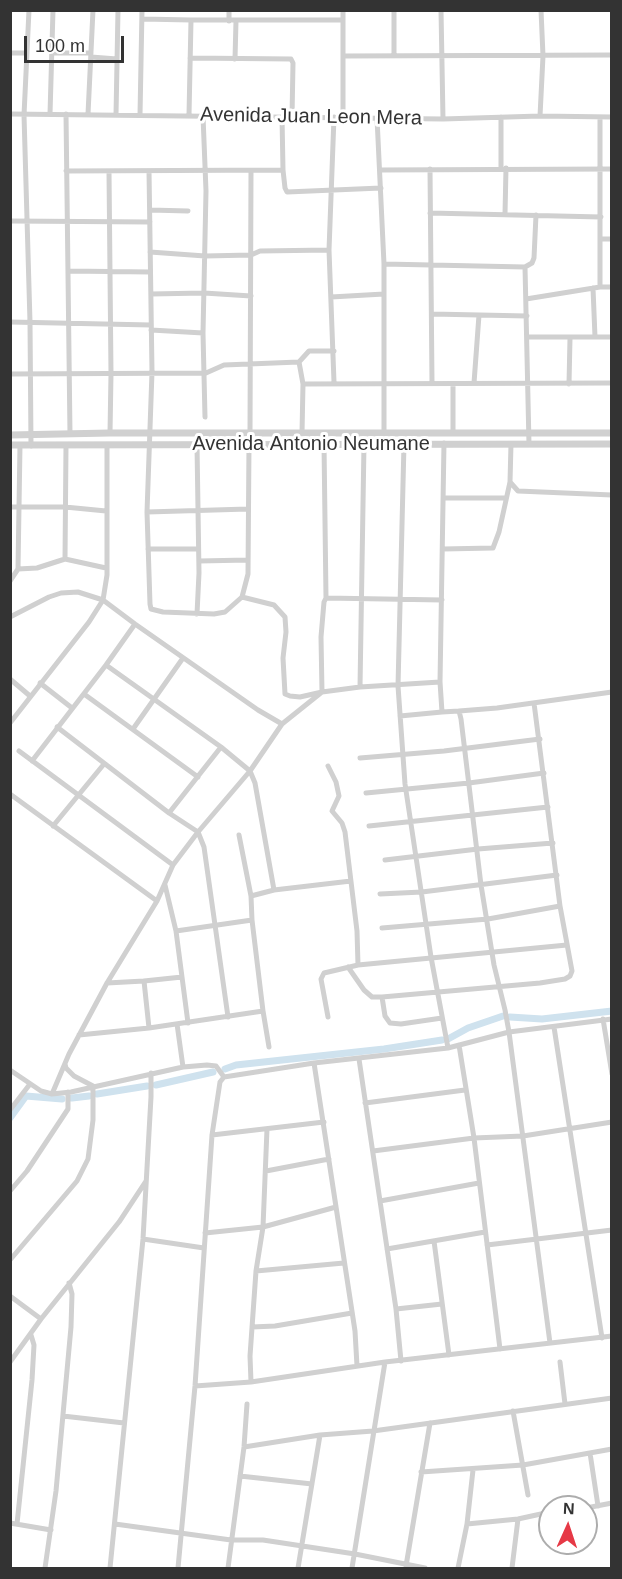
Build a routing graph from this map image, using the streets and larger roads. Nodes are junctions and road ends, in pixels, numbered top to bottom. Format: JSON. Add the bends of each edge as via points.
{"nodes":[{"id":1,"x":29,"y":10,"type":"edge"},
{"id":2,"x":53,"y":10,"type":"edge"},
{"id":3,"x":93,"y":10,"type":"edge"},
{"id":4,"x":118,"y":10,"type":"edge"},
{"id":5,"x":142,"y":10,"type":"edge"},
{"id":6,"x":229,"y":10,"type":"edge"},
{"id":7,"x":265,"y":10,"type":"edge"},
{"id":8,"x":343,"y":10,"type":"edge"},
{"id":9,"x":394,"y":10,"type":"edge"},
{"id":10,"x":441,"y":10,"type":"edge"},
{"id":11,"x":541,"y":10,"type":"edge"},
{"id":12,"x":142,"y":19,"type":"junction"},
{"id":13,"x":191,"y":20,"type":"junction"},
{"id":14,"x":265,"y":20,"type":"junction"},
{"id":15,"x":343,"y":20,"type":"junction"},
{"id":16,"x":233,"y":21,"type":"junction"},
{"id":17,"x":10,"y":53,"type":"edge"},
{"id":18,"x":27,"y":53,"type":"junction"},
{"id":19,"x":52,"y":53,"type":"junction"},
{"id":20,"x":91,"y":55,"type":"junction"},
{"id":21,"x":394,"y":55,"type":"junction"},
{"id":22,"x":612,"y":55,"type":"edge"},
{"id":23,"x":344,"y":56,"type":"junction"},
{"id":24,"x":543,"y":56,"type":"junction"},
{"id":25,"x":441,"y":57,"type":"junction"},
{"id":26,"x":117,"y":58,"type":"junction"},
{"id":27,"x":190,"y":58,"type":"junction"},
{"id":28,"x":236,"y":59,"type":"junction"},
{"id":29,"x":10,"y":114,"type":"edge"},
{"id":30,"x":50,"y":114,"type":"junction"},
{"id":31,"x":66,"y":114,"type":"junction"},
{"id":32,"x":88,"y":114,"type":"junction"},
{"id":33,"x":24,"y":115,"type":"junction"},
{"id":34,"x":116,"y":115,"type":"junction"},
{"id":35,"x":140,"y":115,"type":"junction"},
{"id":36,"x":189,"y":116,"type":"junction"},
{"id":37,"x":203,"y":116,"type":"junction"},
{"id":38,"x":540,"y":116,"type":"junction"},
{"id":39,"x":282,"y":117,"type":"junction"},
{"id":40,"x":292,"y":117,"type":"junction"},
{"id":41,"x":334,"y":117,"type":"junction"},
{"id":42,"x":343,"y":117,"type":"junction"},
{"id":43,"x":501,"y":117,"type":"junction"},
{"id":44,"x":600,"y":117,"type":"junction"},
{"id":45,"x":612,"y":117,"type":"edge"},
{"id":46,"x":377,"y":118,"type":"junction"},
{"id":47,"x":443,"y":119,"type":"junction"},
{"id":48,"x":504,"y":168,"type":"junction"},
{"id":49,"x":430,"y":169,"type":"junction"},
{"id":50,"x":601,"y":169,"type":"junction"},
{"id":51,"x":612,"y":169,"type":"edge"},
{"id":52,"x":205,"y":170,"type":"junction"},
{"id":53,"x":283,"y":170,"type":"junction"},
{"id":54,"x":380,"y":170,"type":"junction"},
{"id":55,"x":66,"y":171,"type":"junction"},
{"id":56,"x":150,"y":171,"type":"junction"},
{"id":57,"x":251,"y":171,"type":"junction"},
{"id":58,"x":109,"y":172,"type":"junction"},
{"id":59,"x":381,"y":188,"type":"junction"},
{"id":60,"x":330,"y":190,"type":"junction"},
{"id":61,"x":150,"y":210,"type":"junction"},
{"id":62,"x":188,"y":211,"type":"dead end"},
{"id":63,"x":430,"y":213,"type":"junction"},
{"id":64,"x":505,"y":214,"type":"junction"},
{"id":65,"x":536,"y":215,"type":"junction"},
{"id":66,"x":601,"y":217,"type":"junction"},
{"id":67,"x":10,"y":221,"type":"edge"},
{"id":68,"x":27,"y":221,"type":"junction"},
{"id":69,"x":66,"y":221,"type":"junction"},
{"id":70,"x":109,"y":222,"type":"junction"},
{"id":71,"x":150,"y":222,"type":"junction"},
{"id":72,"x":602,"y":239,"type":"junction"},
{"id":73,"x":612,"y":239,"type":"edge"},
{"id":74,"x":329,"y":250,"type":"junction"},
{"id":75,"x":150,"y":252,"type":"junction"},
{"id":76,"x":251,"y":255,"type":"junction"},
{"id":77,"x":205,"y":256,"type":"junction"},
{"id":78,"x":384,"y":264,"type":"junction"},
{"id":79,"x":430,"y":266,"type":"junction"},
{"id":80,"x":525,"y":267,"type":"junction"},
{"id":81,"x":110,"y":271,"type":"junction"},
{"id":82,"x":68,"y":272,"type":"junction"},
{"id":83,"x":150,"y":272,"type":"junction"},
{"id":84,"x":612,"y":287,"type":"edge"},
{"id":85,"x":597,"y":288,"type":"junction"},
{"id":86,"x":204,"y":293,"type":"junction"},
{"id":87,"x":151,"y":294,"type":"junction"},
{"id":88,"x":384,"y":294,"type":"junction"},
{"id":89,"x":251,"y":296,"type":"junction"},
{"id":90,"x":332,"y":297,"type":"junction"},
{"id":91,"x":526,"y":299,"type":"junction"},
{"id":92,"x":432,"y":314,"type":"junction"},
{"id":93,"x":478,"y":315,"type":"junction"},
{"id":94,"x":527,"y":316,"type":"junction"},
{"id":95,"x":10,"y":322,"type":"edge"},
{"id":96,"x":30,"y":322,"type":"junction"},
{"id":97,"x":110,"y":322,"type":"junction"},
{"id":98,"x":69,"y":324,"type":"junction"},
{"id":99,"x":151,"y":327,"type":"junction"},
{"id":100,"x":203,"y":333,"type":"junction"},
{"id":101,"x":527,"y":337,"type":"junction"},
{"id":102,"x":570,"y":338,"type":"junction"},
{"id":103,"x":595,"y":338,"type":"junction"},
{"id":104,"x":612,"y":338,"type":"edge"},
{"id":105,"x":334,"y":351,"type":"junction"},
{"id":106,"x":299,"y":362,"type":"junction"},
{"id":107,"x":251,"y":364,"type":"junction"},
{"id":108,"x":152,"y":372,"type":"junction"},
{"id":109,"x":70,"y":373,"type":"junction"},
{"id":110,"x":206,"y":373,"type":"junction"},
{"id":111,"x":10,"y":374,"type":"edge"},
{"id":112,"x":31,"y":374,"type":"junction"},
{"id":113,"x":111,"y":374,"type":"junction"},
{"id":114,"x":334,"y":382,"type":"junction"},
{"id":115,"x":432,"y":383,"type":"junction"},
{"id":116,"x":474,"y":383,"type":"junction"},
{"id":117,"x":612,"y":383,"type":"edge"},
{"id":118,"x":303,"y":384,"type":"junction"},
{"id":119,"x":385,"y":384,"type":"junction"},
{"id":120,"x":453,"y":384,"type":"junction"},
{"id":121,"x":526,"y":384,"type":"junction"},
{"id":122,"x":569,"y":384,"type":"junction"},
{"id":123,"x":206,"y":417,"type":"dead end"},
{"id":124,"x":527,"y":432,"type":"junction"},
{"id":125,"x":110,"y":433,"type":"junction"},
{"id":126,"x":384,"y":433,"type":"junction"},
{"id":127,"x":453,"y":433,"type":"junction"},
{"id":128,"x":612,"y":433,"type":"edge"},
{"id":129,"x":70,"y":434,"type":"junction"},
{"id":130,"x":150,"y":434,"type":"junction"},
{"id":131,"x":250,"y":434,"type":"junction"},
{"id":132,"x":302,"y":434,"type":"junction"},
{"id":133,"x":10,"y":435,"type":"edge"},
{"id":134,"x":31,"y":435,"type":"junction"},
{"id":135,"x":444,"y":443,"type":"junction"},
{"id":136,"x":249,"y":444,"type":"junction"},
{"id":137,"x":324,"y":444,"type":"junction"},
{"id":138,"x":364,"y":444,"type":"junction"},
{"id":139,"x":384,"y":444,"type":"junction"},
{"id":140,"x":404,"y":444,"type":"junction"},
{"id":141,"x":511,"y":444,"type":"junction"},
{"id":142,"x":529,"y":444,"type":"junction"},
{"id":143,"x":612,"y":444,"type":"edge"},
{"id":144,"x":20,"y":445,"type":"junction"},
{"id":145,"x":107,"y":445,"type":"junction"},
{"id":146,"x":149,"y":445,"type":"junction"},
{"id":147,"x":197,"y":445,"type":"junction"},
{"id":148,"x":10,"y":446,"type":"edge"},
{"id":149,"x":31,"y":446,"type":"junction"},
{"id":150,"x":66,"y":446,"type":"junction"},
{"id":151,"x":510,"y":482,"type":"junction"},
{"id":152,"x":612,"y":495,"type":"edge"},
{"id":153,"x":444,"y":498,"type":"junction"},
{"id":154,"x":506,"y":498,"type":"junction"},
{"id":155,"x":10,"y":507,"type":"edge"},
{"id":156,"x":19,"y":507,"type":"junction"},
{"id":157,"x":65,"y":507,"type":"junction"},
{"id":158,"x":248,"y":509,"type":"junction"},
{"id":159,"x":106,"y":511,"type":"junction"},
{"id":160,"x":197,"y":511,"type":"junction"},
{"id":161,"x":147,"y":512,"type":"junction"},
{"id":162,"x":148,"y":549,"type":"junction"},
{"id":163,"x":198,"y":549,"type":"junction"},
{"id":164,"x":443,"y":549,"type":"junction"},
{"id":165,"x":65,"y":560,"type":"junction"},
{"id":166,"x":248,"y":560,"type":"junction"},
{"id":167,"x":199,"y":561,"type":"junction"},
{"id":168,"x":106,"y":568,"type":"junction"},
{"id":169,"x":18,"y":569,"type":"junction"},
{"id":170,"x":10,"y":581,"type":"edge"},
{"id":171,"x":242,"y":597,"type":"junction"},
{"id":172,"x":326,"y":598,"type":"junction"},
{"id":173,"x":363,"y":598,"type":"junction"},
{"id":174,"x":103,"y":600,"type":"junction"},
{"id":175,"x":400,"y":600,"type":"junction"},
{"id":176,"x":442,"y":600,"type":"junction"},
{"id":177,"x":197,"y":614,"type":"junction"},
{"id":178,"x":10,"y":617,"type":"edge"},
{"id":179,"x":135,"y":624,"type":"junction"},
{"id":180,"x":183,"y":658,"type":"junction"},
{"id":181,"x":106,"y":665,"type":"junction"},
{"id":182,"x":10,"y":679,"type":"edge"},
{"id":183,"x":440,"y":682,"type":"junction"},
{"id":184,"x":40,"y":683,"type":"junction"},
{"id":185,"x":398,"y":686,"type":"junction"},
{"id":186,"x":360,"y":687,"type":"junction"},
{"id":187,"x":322,"y":692,"type":"junction"},
{"id":188,"x":612,"y":692,"type":"edge"},
{"id":189,"x":84,"y":693,"type":"junction"},
{"id":190,"x":30,"y":696,"type":"junction"},
{"id":191,"x":154,"y":700,"type":"junction"},
{"id":192,"x":534,"y":703,"type":"junction"},
{"id":193,"x":72,"y":708,"type":"junction"},
{"id":194,"x":459,"y":711,"type":"junction"},
{"id":195,"x":442,"y":712,"type":"junction"},
{"id":196,"x":400,"y":716,"type":"junction"},
{"id":197,"x":10,"y":723,"type":"edge"},
{"id":198,"x":282,"y":723,"type":"junction"},
{"id":199,"x":57,"y":727,"type":"junction"},
{"id":200,"x":133,"y":729,"type":"junction"},
{"id":201,"x":540,"y":739,"type":"junction"},
{"id":202,"x":220,"y":747,"type":"junction"},
{"id":203,"x":466,"y":748,"type":"junction"},
{"id":204,"x":19,"y":751,"type":"dead end"},
{"id":205,"x":403,"y":754,"type":"junction"},
{"id":206,"x":360,"y":758,"type":"dead end"},
{"id":207,"x":33,"y":761,"type":"junction"},
{"id":208,"x":104,"y":764,"type":"junction"},
{"id":209,"x":328,"y":766,"type":"dead end"},
{"id":210,"x":249,"y":771,"type":"junction"},
{"id":211,"x":544,"y":773,"type":"junction"},
{"id":212,"x":198,"y":777,"type":"junction"},
{"id":213,"x":469,"y":783,"type":"junction"},
{"id":214,"x":406,"y":789,"type":"junction"},
{"id":215,"x":366,"y":793,"type":"dead end"},
{"id":216,"x":10,"y":794,"type":"edge"},
{"id":217,"x":78,"y":794,"type":"junction"},
{"id":218,"x":548,"y":807,"type":"junction"},
{"id":219,"x":169,"y":813,"type":"junction"},
{"id":220,"x":474,"y":815,"type":"junction"},
{"id":221,"x":411,"y":823,"type":"junction"},
{"id":222,"x":53,"y":826,"type":"junction"},
{"id":223,"x":369,"y":826,"type":"dead end"},
{"id":224,"x":198,"y":832,"type":"junction"},
{"id":225,"x":239,"y":835,"type":"dead end"},
{"id":226,"x":553,"y":843,"type":"junction"},
{"id":227,"x":478,"y":849,"type":"junction"},
{"id":228,"x":416,"y":858,"type":"junction"},
{"id":229,"x":386,"y":860,"type":"dead end"},
{"id":230,"x":173,"y":865,"type":"junction"},
{"id":231,"x":557,"y":875,"type":"junction"},
{"id":232,"x":351,"y":881,"type":"junction"},
{"id":233,"x":165,"y":885,"type":"junction"},
{"id":234,"x":481,"y":885,"type":"junction"},
{"id":235,"x":274,"y":890,"type":"junction"},
{"id":236,"x":422,"y":892,"type":"junction"},
{"id":237,"x":380,"y":894,"type":"dead end"},
{"id":238,"x":251,"y":896,"type":"junction"},
{"id":239,"x":157,"y":901,"type":"junction"},
{"id":240,"x":560,"y":906,"type":"junction"},
{"id":241,"x":488,"y":919,"type":"junction"},
{"id":242,"x":252,"y":920,"type":"junction"},
{"id":243,"x":215,"y":925,"type":"junction"},
{"id":244,"x":427,"y":926,"type":"junction"},
{"id":245,"x":382,"y":928,"type":"dead end"},
{"id":246,"x":177,"y":931,"type":"junction"},
{"id":247,"x":567,"y":945,"type":"junction"},
{"id":248,"x":492,"y":952,"type":"junction"},
{"id":249,"x":431,"y":957,"type":"junction"},
{"id":250,"x":358,"y":965,"type":"junction"},
{"id":251,"x":348,"y":967,"type":"junction"},
{"id":252,"x":182,"y":977,"type":"junction"},
{"id":253,"x":144,"y":981,"type":"junction"},
{"id":254,"x":107,"y":983,"type":"junction"},
{"id":255,"x":498,"y":985,"type":"junction"},
{"id":256,"x":438,"y":993,"type":"junction"},
{"id":257,"x":382,"y":998,"type":"junction"},
{"id":258,"x":263,"y":1011,"type":"junction"},
{"id":259,"x":228,"y":1017,"type":"junction"},
{"id":260,"x":328,"y":1017,"type":"dead end"},
{"id":261,"x":442,"y":1018,"type":"junction"},
{"id":262,"x":603,"y":1019,"type":"junction"},
{"id":263,"x":612,"y":1019,"type":"edge"},
{"id":264,"x":188,"y":1023,"type":"junction"},
{"id":265,"x":177,"y":1024,"type":"junction"},
{"id":266,"x":554,"y":1027,"type":"junction"},
{"id":267,"x":149,"y":1028,"type":"junction"},
{"id":268,"x":508,"y":1032,"type":"junction"},
{"id":269,"x":79,"y":1035,"type":"junction"},
{"id":270,"x":459,"y":1046,"type":"junction"},
{"id":271,"x":269,"y":1047,"type":"dead end"},
{"id":272,"x":448,"y":1048,"type":"junction"},
{"id":273,"x":359,"y":1059,"type":"junction"},
{"id":274,"x":65,"y":1062,"type":"junction"},
{"id":275,"x":315,"y":1063,"type":"junction"},
{"id":276,"x":183,"y":1067,"type":"junction"},
{"id":277,"x":10,"y":1070,"type":"edge"},
{"id":278,"x":151,"y":1073,"type":"junction"},
{"id":279,"x":612,"y":1074,"type":"edge"},
{"id":280,"x":223,"y":1075,"type":"junction"},
{"id":281,"x":30,"y":1084,"type":"junction"},
{"id":282,"x":93,"y":1086,"type":"junction"},
{"id":283,"x":465,"y":1090,"type":"junction"},
{"id":284,"x":68,"y":1092,"type":"junction"},
{"id":285,"x":51,"y":1094,"type":"junction"},
{"id":286,"x":365,"y":1103,"type":"junction"},
{"id":287,"x":10,"y":1110,"type":"edge"},
{"id":288,"x":324,"y":1122,"type":"junction"},
{"id":289,"x":612,"y":1122,"type":"edge"},
{"id":290,"x":267,"y":1129,"type":"junction"},
{"id":291,"x":571,"y":1129,"type":"junction"},
{"id":292,"x":212,"y":1135,"type":"junction"},
{"id":293,"x":523,"y":1136,"type":"junction"},
{"id":294,"x":474,"y":1138,"type":"junction"},
{"id":295,"x":373,"y":1151,"type":"junction"},
{"id":296,"x":329,"y":1158,"type":"junction"},
{"id":297,"x":266,"y":1172,"type":"junction"},
{"id":298,"x":147,"y":1179,"type":"junction"},
{"id":299,"x":479,"y":1182,"type":"junction"},
{"id":300,"x":10,"y":1191,"type":"edge"},
{"id":301,"x":380,"y":1202,"type":"junction"},
{"id":302,"x":336,"y":1207,"type":"junction"},
{"id":303,"x":262,"y":1227,"type":"junction"},
{"id":304,"x":612,"y":1230,"type":"edge"},
{"id":305,"x":485,"y":1232,"type":"junction"},
{"id":306,"x":206,"y":1233,"type":"junction"},
{"id":307,"x":586,"y":1233,"type":"junction"},
{"id":308,"x":143,"y":1239,"type":"junction"},
{"id":309,"x":537,"y":1239,"type":"junction"},
{"id":310,"x":434,"y":1241,"type":"junction"},
{"id":311,"x":487,"y":1245,"type":"junction"},
{"id":312,"x":204,"y":1248,"type":"junction"},
{"id":313,"x":387,"y":1249,"type":"junction"},
{"id":314,"x":10,"y":1260,"type":"edge"},
{"id":315,"x":344,"y":1263,"type":"junction"},
{"id":316,"x":256,"y":1271,"type":"junction"},
{"id":317,"x":69,"y":1283,"type":"junction"},
{"id":318,"x":10,"y":1296,"type":"edge"},
{"id":319,"x":442,"y":1304,"type":"junction"},
{"id":320,"x":396,"y":1309,"type":"junction"},
{"id":321,"x":352,"y":1313,"type":"junction"},
{"id":322,"x":41,"y":1319,"type":"junction"},
{"id":323,"x":252,"y":1327,"type":"junction"},
{"id":324,"x":31,"y":1335,"type":"junction"},
{"id":325,"x":612,"y":1336,"type":"edge"},
{"id":326,"x":602,"y":1338,"type":"junction"},
{"id":327,"x":550,"y":1343,"type":"junction"},
{"id":328,"x":500,"y":1349,"type":"junction"},
{"id":329,"x":10,"y":1350,"type":"edge"},
{"id":330,"x":16,"y":1354,"type":"junction"},
{"id":331,"x":449,"y":1355,"type":"junction"},
{"id":332,"x":401,"y":1361,"type":"junction"},
{"id":333,"x":10,"y":1362,"type":"edge"},
{"id":334,"x":386,"y":1362,"type":"junction"},
{"id":335,"x":560,"y":1362,"type":"dead end"},
{"id":336,"x":357,"y":1366,"type":"junction"},
{"id":337,"x":250,"y":1382,"type":"junction"},
{"id":338,"x":195,"y":1386,"type":"junction"},
{"id":339,"x":612,"y":1398,"type":"edge"},
{"id":340,"x":247,"y":1404,"type":"dead end"},
{"id":341,"x":565,"y":1404,"type":"junction"},
{"id":342,"x":513,"y":1412,"type":"junction"},
{"id":343,"x":63,"y":1416,"type":"junction"},
{"id":344,"x":124,"y":1423,"type":"junction"},
{"id":345,"x":430,"y":1423,"type":"junction"},
{"id":346,"x":373,"y":1431,"type":"junction"},
{"id":347,"x":320,"y":1435,"type":"junction"},
{"id":348,"x":244,"y":1447,"type":"junction"},
{"id":349,"x":612,"y":1449,"type":"edge"},
{"id":350,"x":590,"y":1453,"type":"junction"},
{"id":351,"x":523,"y":1465,"type":"junction"},
{"id":352,"x":473,"y":1470,"type":"junction"},
{"id":353,"x":421,"y":1472,"type":"junction"},
{"id":354,"x":240,"y":1476,"type":"junction"},
{"id":355,"x":312,"y":1484,"type":"junction"},
{"id":356,"x":528,"y":1495,"type":"dead end"},
{"id":357,"x":596,"y":1495,"type":"edge"},
{"id":358,"x":612,"y":1503,"type":"edge"},
{"id":359,"x":598,"y":1506,"type":"edge"},
{"id":360,"x":538,"y":1515,"type":"edge"},
{"id":361,"x":518,"y":1519,"type":"junction"},
{"id":362,"x":14,"y":1524,"type":"edge"},
{"id":363,"x":115,"y":1524,"type":"junction"},
{"id":364,"x":467,"y":1524,"type":"junction"},
{"id":365,"x":51,"y":1530,"type":"junction"},
{"id":366,"x":180,"y":1534,"type":"junction"},
{"id":367,"x":231,"y":1540,"type":"junction"},
{"id":368,"x":303,"y":1546,"type":"junction"},
{"id":369,"x":355,"y":1554,"type":"junction"},
{"id":370,"x":406,"y":1567,"type":"edge"},
{"id":371,"x":45,"y":1569,"type":"edge"},
{"id":372,"x":110,"y":1569,"type":"edge"},
{"id":373,"x":178,"y":1569,"type":"edge"},
{"id":374,"x":228,"y":1569,"type":"edge"},
{"id":375,"x":298,"y":1569,"type":"edge"},
{"id":376,"x":352,"y":1569,"type":"edge"},
{"id":377,"x":425,"y":1569,"type":"edge"},
{"id":378,"x":458,"y":1569,"type":"edge"},
{"id":379,"x":512,"y":1569,"type":"edge"}],
"edges":[{"from":1,"to":18,"type":"street"},
{"from":2,"to":19,"type":"street"},
{"from":3,"to":20,"type":"street"},
{"from":4,"to":26,"type":"street"},
{"from":5,"to":12,"type":"street"},
{"from":6,"to":16,"type":"street"},
{"from":7,"to":14,"type":"street"},
{"from":8,"to":15,"type":"street"},
{"from":9,"to":21,"type":"street"},
{"from":10,"to":25,"type":"street"},
{"from":11,"to":24,"type":"street"},
{"from":12,"to":13,"type":"street"},
{"from":12,"to":35,"type":"street"},
{"from":13,"to":16,"type":"street"},
{"from":13,"to":27,"type":"street"},
{"from":14,"to":15,"type":"street"},
{"from":14,"to":16,"type":"street"},
{"from":15,"to":23,"type":"street"},
{"from":16,"to":28,"type":"street"},
{"from":17,"to":18,"type":"street"},
{"from":18,"to":33,"type":"street"},
{"from":19,"to":20,"type":"street"},
{"from":19,"to":30,"type":"street"},
{"from":20,"to":26,"type":"street"},
{"from":20,"to":32,"type":"street"},
{"from":21,"to":23,"type":"street"},
{"from":21,"to":25,"type":"street"},
{"from":22,"to":24,"type":"street"},
{"from":23,"to":42,"type":"street"},
{"from":24,"to":25,"type":"street"},
{"from":24,"to":38,"type":"street"},
{"from":25,"to":47,"type":"street"},
{"from":26,"to":34,"type":"street"},
{"from":27,"to":28,"type":"street"},
{"from":27,"to":36,"type":"street"},
{"from":28,"to":40,"type":"street","via":[[292,60]]},
{"from":29,"to":33,"type":"street","name":"Avenida Juan Leon Mera"},
{"from":30,"to":31,"type":"street","name":"Avenida Juan Leon Mera"},
{"from":30,"to":33,"type":"street","name":"Avenida Juan Leon Mera"},
{"from":31,"to":32,"type":"street","name":"Avenida Juan Leon Mera"},
{"from":31,"to":55,"type":"street"},
{"from":32,"to":34,"type":"street","name":"Avenida Juan Leon Mera"},
{"from":33,"to":68,"type":"street"},
{"from":34,"to":35,"type":"street","name":"Avenida Juan Leon Mera"},
{"from":35,"to":36,"type":"street","name":"Avenida Juan Leon Mera"},
{"from":36,"to":37,"type":"street","name":"Avenida Juan Leon Mera"},
{"from":37,"to":39,"type":"street","name":"Avenida Juan Leon Mera"},
{"from":37,"to":52,"type":"street"},
{"from":38,"to":43,"type":"street","name":"Avenida Juan Leon Mera"},
{"from":38,"to":44,"type":"street","name":"Avenida Juan Leon Mera"},
{"from":39,"to":40,"type":"street","name":"Avenida Juan Leon Mera"},
{"from":39,"to":53,"type":"street"},
{"from":40,"to":41,"type":"street","name":"Avenida Juan Leon Mera"},
{"from":41,"to":42,"type":"street","name":"Avenida Juan Leon Mera"},
{"from":41,"to":60,"type":"street"},
{"from":42,"to":46,"type":"street","name":"Avenida Juan Leon Mera"},
{"from":43,"to":47,"type":"street","name":"Avenida Juan Leon Mera"},
{"from":43,"to":48,"type":"street"},
{"from":44,"to":45,"type":"street","name":"Avenida Juan Leon Mera"},
{"from":44,"to":50,"type":"street"},
{"from":46,"to":47,"type":"street","name":"Avenida Juan Leon Mera"},
{"from":46,"to":54,"type":"street"},
{"from":48,"to":49,"type":"street"},
{"from":48,"to":50,"type":"street"},
{"from":48,"to":64,"type":"street"},
{"from":49,"to":54,"type":"street"},
{"from":49,"to":63,"type":"street"},
{"from":50,"to":51,"type":"street"},
{"from":50,"to":66,"type":"street"},
{"from":52,"to":56,"type":"street"},
{"from":52,"to":57,"type":"street"},
{"from":52,"to":77,"type":"street"},
{"from":53,"to":57,"type":"street"},
{"from":53,"to":60,"type":"street","via":[[287,192]]},
{"from":54,"to":59,"type":"street"},
{"from":55,"to":58,"type":"street"},
{"from":55,"to":69,"type":"street"},
{"from":56,"to":58,"type":"street"},
{"from":56,"to":61,"type":"street"},
{"from":57,"to":76,"type":"street"},
{"from":58,"to":70,"type":"street"},
{"from":59,"to":60,"type":"street"},
{"from":59,"to":78,"type":"street"},
{"from":60,"to":74,"type":"street"},
{"from":61,"to":62,"type":"street"},
{"from":61,"to":71,"type":"street"},
{"from":63,"to":64,"type":"street"},
{"from":63,"to":79,"type":"street"},
{"from":64,"to":65,"type":"street"},
{"from":65,"to":66,"type":"street"},
{"from":65,"to":80,"type":"street","via":[[534,258]]},
{"from":66,"to":72,"type":"street"},
{"from":67,"to":68,"type":"street"},
{"from":68,"to":69,"type":"street"},
{"from":68,"to":96,"type":"street"},
{"from":69,"to":70,"type":"street"},
{"from":69,"to":82,"type":"street"},
{"from":70,"to":71,"type":"street"},
{"from":70,"to":81,"type":"street"},
{"from":71,"to":75,"type":"street"},
{"from":72,"to":73,"type":"street"},
{"from":72,"to":85,"type":"street"},
{"from":74,"to":76,"type":"street","via":[[260,251]]},
{"from":74,"to":90,"type":"street"},
{"from":75,"to":77,"type":"street"},
{"from":75,"to":83,"type":"street"},
{"from":76,"to":77,"type":"street"},
{"from":76,"to":89,"type":"street"},
{"from":77,"to":86,"type":"street"},
{"from":78,"to":79,"type":"street"},
{"from":78,"to":88,"type":"street"},
{"from":79,"to":80,"type":"street"},
{"from":79,"to":92,"type":"street"},
{"from":80,"to":91,"type":"street"},
{"from":81,"to":82,"type":"street"},
{"from":81,"to":83,"type":"street"},
{"from":81,"to":97,"type":"street"},
{"from":82,"to":98,"type":"street"},
{"from":83,"to":87,"type":"street"},
{"from":84,"to":85,"type":"street"},
{"from":85,"to":91,"type":"street"},
{"from":85,"to":103,"type":"street"},
{"from":86,"to":87,"type":"street"},
{"from":86,"to":89,"type":"street"},
{"from":86,"to":100,"type":"street"},
{"from":87,"to":99,"type":"street"},
{"from":88,"to":90,"type":"street"},
{"from":88,"to":119,"type":"street"},
{"from":89,"to":107,"type":"street"},
{"from":90,"to":105,"type":"street"},
{"from":91,"to":94,"type":"street"},
{"from":92,"to":93,"type":"street"},
{"from":92,"to":115,"type":"street"},
{"from":93,"to":94,"type":"street"},
{"from":93,"to":116,"type":"street"},
{"from":94,"to":101,"type":"street"},
{"from":95,"to":96,"type":"street"},
{"from":96,"to":98,"type":"street"},
{"from":96,"to":112,"type":"street"},
{"from":97,"to":98,"type":"street"},
{"from":97,"to":99,"type":"street"},
{"from":97,"to":113,"type":"street"},
{"from":98,"to":109,"type":"street"},
{"from":99,"to":100,"type":"street"},
{"from":99,"to":108,"type":"street"},
{"from":100,"to":110,"type":"street"},
{"from":101,"to":102,"type":"street"},
{"from":101,"to":121,"type":"street"},
{"from":102,"to":103,"type":"street"},
{"from":102,"to":122,"type":"street"},
{"from":103,"to":104,"type":"street"},
{"from":105,"to":106,"type":"street","via":[[309,351]]},
{"from":105,"to":114,"type":"street"},
{"from":106,"to":107,"type":"street"},
{"from":106,"to":118,"type":"street"},
{"from":107,"to":110,"type":"street","via":[[224,365]]},
{"from":107,"to":131,"type":"street"},
{"from":108,"to":110,"type":"street"},
{"from":108,"to":113,"type":"street"},
{"from":108,"to":130,"type":"street"},
{"from":109,"to":112,"type":"street"},
{"from":109,"to":113,"type":"street"},
{"from":109,"to":129,"type":"street"},
{"from":110,"to":123,"type":"street"},
{"from":111,"to":112,"type":"street"},
{"from":112,"to":134,"type":"street"},
{"from":113,"to":125,"type":"street"},
{"from":114,"to":118,"type":"street"},
{"from":114,"to":119,"type":"street"},
{"from":115,"to":119,"type":"street"},
{"from":115,"to":120,"type":"street"},
{"from":116,"to":120,"type":"street"},
{"from":116,"to":121,"type":"street"},
{"from":117,"to":122,"type":"street"},
{"from":118,"to":132,"type":"street"},
{"from":119,"to":126,"type":"street"},
{"from":120,"to":127,"type":"street"},
{"from":121,"to":122,"type":"street"},
{"from":121,"to":124,"type":"street"},
{"from":124,"to":127,"type":"street","name":"Avenida Antonio Neumane"},
{"from":124,"to":128,"type":"street","name":"Avenida Antonio Neumane"},
{"from":124,"to":142,"type":"street"},
{"from":125,"to":129,"type":"street","name":"Avenida Antonio Neumane"},
{"from":125,"to":130,"type":"street","name":"Avenida Antonio Neumane"},
{"from":126,"to":127,"type":"street","name":"Avenida Antonio Neumane"},
{"from":126,"to":132,"type":"street","name":"Avenida Antonio Neumane"},
{"from":126,"to":139,"type":"street"},
{"from":129,"to":134,"type":"street","name":"Avenida Antonio Neumane"},
{"from":130,"to":131,"type":"street","name":"Avenida Antonio Neumane"},
{"from":130,"to":146,"type":"street"},
{"from":131,"to":132,"type":"street","name":"Avenida Antonio Neumane"},
{"from":133,"to":134,"type":"street","name":"Avenida Antonio Neumane"},
{"from":134,"to":149,"type":"street"},
{"from":135,"to":140,"type":"street","name":"Avenida Antonio Neumane"},
{"from":135,"to":141,"type":"street","name":"Avenida Antonio Neumane"},
{"from":135,"to":153,"type":"street"},
{"from":136,"to":137,"type":"street","name":"Avenida Antonio Neumane"},
{"from":136,"to":147,"type":"street","name":"Avenida Antonio Neumane"},
{"from":136,"to":158,"type":"street"},
{"from":137,"to":138,"type":"street","name":"Avenida Antonio Neumane"},
{"from":137,"to":172,"type":"street"},
{"from":138,"to":139,"type":"street","name":"Avenida Antonio Neumane"},
{"from":138,"to":173,"type":"street"},
{"from":139,"to":140,"type":"street","name":"Avenida Antonio Neumane"},
{"from":140,"to":175,"type":"street"},
{"from":141,"to":142,"type":"street","name":"Avenida Antonio Neumane"},
{"from":141,"to":151,"type":"street"},
{"from":142,"to":143,"type":"street","name":"Avenida Antonio Neumane"},
{"from":144,"to":148,"type":"street","name":"Avenida Antonio Neumane"},
{"from":144,"to":149,"type":"street","name":"Avenida Antonio Neumane"},
{"from":144,"to":156,"type":"street"},
{"from":145,"to":146,"type":"street","name":"Avenida Antonio Neumane"},
{"from":145,"to":150,"type":"street","name":"Avenida Antonio Neumane"},
{"from":145,"to":159,"type":"street"},
{"from":146,"to":147,"type":"street","name":"Avenida Antonio Neumane"},
{"from":146,"to":161,"type":"street"},
{"from":147,"to":160,"type":"street"},
{"from":149,"to":150,"type":"street","name":"Avenida Antonio Neumane"},
{"from":150,"to":157,"type":"street"},
{"from":151,"to":152,"type":"street","via":[[522,493]]},
{"from":151,"to":154,"type":"street"},
{"from":153,"to":154,"type":"street"},
{"from":153,"to":164,"type":"street"},
{"from":154,"to":164,"type":"street","via":[[493,548]]},
{"from":155,"to":156,"type":"street"},
{"from":156,"to":157,"type":"street"},
{"from":156,"to":169,"type":"street"},
{"from":157,"to":159,"type":"street"},
{"from":157,"to":165,"type":"street"},
{"from":158,"to":160,"type":"street"},
{"from":158,"to":166,"type":"street"},
{"from":159,"to":168,"type":"street"},
{"from":160,"to":161,"type":"street"},
{"from":160,"to":163,"type":"street"},
{"from":161,"to":162,"type":"street"},
{"from":162,"to":163,"type":"street"},
{"from":162,"to":177,"type":"street","via":[[152,609]]},
{"from":163,"to":167,"type":"street"},
{"from":164,"to":176,"type":"street"},
{"from":165,"to":168,"type":"street"},
{"from":165,"to":169,"type":"street"},
{"from":166,"to":167,"type":"street"},
{"from":166,"to":171,"type":"street"},
{"from":167,"to":177,"type":"street"},
{"from":168,"to":174,"type":"street"},
{"from":169,"to":170,"type":"street"},
{"from":171,"to":177,"type":"street","via":[[225,612]]},
{"from":171,"to":187,"type":"street","via":[[274,605],[285,618],[285,694],[300,697]]},
{"from":172,"to":173,"type":"street"},
{"from":172,"to":187,"type":"street","via":[[321,637]]},
{"from":173,"to":175,"type":"street"},
{"from":173,"to":186,"type":"street"},
{"from":174,"to":178,"type":"street","via":[[78,592],[61,593]]},
{"from":174,"to":179,"type":"street"},
{"from":174,"to":184,"type":"street"},
{"from":175,"to":176,"type":"street"},
{"from":175,"to":185,"type":"street"},
{"from":176,"to":183,"type":"street"},
{"from":179,"to":180,"type":"street"},
{"from":179,"to":181,"type":"street"},
{"from":180,"to":191,"type":"street"},
{"from":180,"to":198,"type":"street"},
{"from":181,"to":189,"type":"street"},
{"from":181,"to":191,"type":"street"},
{"from":182,"to":190,"type":"street"},
{"from":183,"to":185,"type":"street"},
{"from":183,"to":195,"type":"street"},
{"from":184,"to":190,"type":"street"},
{"from":184,"to":193,"type":"street"},
{"from":185,"to":186,"type":"street"},
{"from":185,"to":196,"type":"street"},
{"from":186,"to":187,"type":"street"},
{"from":187,"to":198,"type":"street"},
{"from":188,"to":192,"type":"street"},
{"from":189,"to":193,"type":"street"},
{"from":189,"to":200,"type":"street"},
{"from":190,"to":197,"type":"street"},
{"from":191,"to":200,"type":"street"},
{"from":191,"to":202,"type":"street"},
{"from":192,"to":194,"type":"street"},
{"from":192,"to":201,"type":"street"},
{"from":193,"to":199,"type":"street"},
{"from":194,"to":195,"type":"street"},
{"from":194,"to":203,"type":"street"},
{"from":195,"to":196,"type":"street"},
{"from":196,"to":205,"type":"street"},
{"from":198,"to":210,"type":"street"},
{"from":199,"to":207,"type":"street"},
{"from":199,"to":208,"type":"street"},
{"from":200,"to":212,"type":"street"},
{"from":201,"to":203,"type":"street"},
{"from":201,"to":211,"type":"street"},
{"from":202,"to":210,"type":"street"},
{"from":202,"to":212,"type":"street"},
{"from":203,"to":205,"type":"street"},
{"from":203,"to":213,"type":"street"},
{"from":204,"to":207,"type":"street"},
{"from":205,"to":206,"type":"street"},
{"from":205,"to":214,"type":"street"},
{"from":207,"to":217,"type":"street"},
{"from":208,"to":217,"type":"street"},
{"from":208,"to":219,"type":"street"},
{"from":209,"to":232,"type":"street","via":[[339,796],[332,811],[344,826]]},
{"from":210,"to":224,"type":"street"},
{"from":210,"to":235,"type":"street","via":[[255,783]]},
{"from":211,"to":213,"type":"street"},
{"from":211,"to":218,"type":"street"},
{"from":212,"to":219,"type":"street"},
{"from":213,"to":214,"type":"street"},
{"from":213,"to":220,"type":"street"},
{"from":214,"to":215,"type":"street"},
{"from":214,"to":221,"type":"street"},
{"from":216,"to":222,"type":"street"},
{"from":217,"to":222,"type":"street"},
{"from":217,"to":230,"type":"street"},
{"from":218,"to":220,"type":"street"},
{"from":218,"to":226,"type":"street"},
{"from":219,"to":224,"type":"street"},
{"from":220,"to":221,"type":"street"},
{"from":220,"to":227,"type":"street"},
{"from":221,"to":223,"type":"street"},
{"from":221,"to":228,"type":"street"},
{"from":222,"to":239,"type":"street"},
{"from":224,"to":230,"type":"street"},
{"from":224,"to":243,"type":"street","via":[[204,847]]},
{"from":225,"to":238,"type":"street"},
{"from":226,"to":227,"type":"street"},
{"from":226,"to":231,"type":"street"},
{"from":227,"to":228,"type":"street"},
{"from":227,"to":234,"type":"street"},
{"from":228,"to":229,"type":"street"},
{"from":228,"to":236,"type":"street"},
{"from":230,"to":233,"type":"street"},
{"from":231,"to":234,"type":"street"},
{"from":231,"to":240,"type":"street"},
{"from":232,"to":235,"type":"street"},
{"from":232,"to":250,"type":"street"},
{"from":233,"to":239,"type":"street"},
{"from":233,"to":246,"type":"street"},
{"from":234,"to":236,"type":"street"},
{"from":234,"to":241,"type":"street"},
{"from":235,"to":238,"type":"street"},
{"from":236,"to":237,"type":"street"},
{"from":236,"to":244,"type":"street"},
{"from":238,"to":242,"type":"street"},
{"from":239,"to":254,"type":"street"},
{"from":240,"to":241,"type":"street"},
{"from":240,"to":247,"type":"street"},
{"from":241,"to":244,"type":"street"},
{"from":241,"to":248,"type":"street"},
{"from":242,"to":243,"type":"street"},
{"from":242,"to":258,"type":"street"},
{"from":243,"to":246,"type":"street"},
{"from":243,"to":259,"type":"street"},
{"from":244,"to":245,"type":"street"},
{"from":244,"to":249,"type":"street"},
{"from":246,"to":252,"type":"street"},
{"from":247,"to":248,"type":"street"},
{"from":247,"to":255,"type":"street","via":[[572,971],[567,978]]},
{"from":248,"to":249,"type":"street"},
{"from":248,"to":255,"type":"street"},
{"from":249,"to":250,"type":"street"},
{"from":249,"to":256,"type":"street"},
{"from":250,"to":251,"type":"street"},
{"from":251,"to":257,"type":"street","via":[[364,990],[372,997]]},
{"from":251,"to":260,"type":"street","via":[[324,973],[321,979]]},
{"from":252,"to":253,"type":"street"},
{"from":252,"to":264,"type":"street"},
{"from":253,"to":254,"type":"street"},
{"from":253,"to":267,"type":"street"},
{"from":254,"to":269,"type":"street"},
{"from":255,"to":256,"type":"street"},
{"from":255,"to":268,"type":"street"},
{"from":256,"to":257,"type":"street"},
{"from":256,"to":261,"type":"street"},
{"from":257,"to":261,"type":"street","via":[[390,1023]]},
{"from":258,"to":259,"type":"street"},
{"from":258,"to":271,"type":"street"},
{"from":259,"to":264,"type":"street"},
{"from":261,"to":272,"type":"street"},
{"from":262,"to":263,"type":"street"},
{"from":262,"to":266,"type":"street"},
{"from":262,"to":279,"type":"street"},
{"from":264,"to":265,"type":"street"},
{"from":265,"to":267,"type":"street"},
{"from":265,"to":276,"type":"street"},
{"from":266,"to":268,"type":"street"},
{"from":266,"to":291,"type":"street"},
{"from":267,"to":269,"type":"street"},
{"from":268,"to":270,"type":"street"},
{"from":268,"to":293,"type":"street"},
{"from":269,"to":274,"type":"street"},
{"from":270,"to":272,"type":"street"},
{"from":270,"to":283,"type":"street"},
{"from":272,"to":273,"type":"street"},
{"from":273,"to":275,"type":"street"},
{"from":273,"to":286,"type":"street"},
{"from":274,"to":282,"type":"street","via":[[74,1076]]},
{"from":274,"to":285,"type":"street"},
{"from":275,"to":280,"type":"street"},
{"from":275,"to":288,"type":"street"},
{"from":276,"to":278,"type":"street"},
{"from":276,"to":280,"type":"street","via":[[213,1065]]},
{"from":277,"to":281,"type":"street"},
{"from":278,"to":282,"type":"street"},
{"from":278,"to":298,"type":"street"},
{"from":280,"to":292,"type":"street"},
{"from":281,"to":285,"type":"street"},
{"from":281,"to":287,"type":"street"},
{"from":282,"to":284,"type":"street"},
{"from":282,"to":314,"type":"street","via":[[88,1159],[77,1181]]},
{"from":283,"to":286,"type":"street"},
{"from":283,"to":294,"type":"street"},
{"from":284,"to":285,"type":"street"},
{"from":284,"to":300,"type":"street","via":[[68,1108]]},
{"from":286,"to":295,"type":"street"},
{"from":288,"to":290,"type":"street"},
{"from":288,"to":296,"type":"street"},
{"from":289,"to":291,"type":"street"},
{"from":290,"to":292,"type":"street"},
{"from":290,"to":297,"type":"street"},
{"from":291,"to":293,"type":"street"},
{"from":291,"to":307,"type":"street"},
{"from":292,"to":306,"type":"street"},
{"from":293,"to":294,"type":"street"},
{"from":293,"to":309,"type":"street"},
{"from":294,"to":295,"type":"street"},
{"from":294,"to":299,"type":"street"},
{"from":295,"to":301,"type":"street"},
{"from":296,"to":297,"type":"street"},
{"from":296,"to":302,"type":"street"},
{"from":297,"to":303,"type":"street"},
{"from":298,"to":308,"type":"street"},
{"from":298,"to":317,"type":"street","via":[[119,1222]]},
{"from":299,"to":301,"type":"street"},
{"from":299,"to":305,"type":"street"},
{"from":301,"to":313,"type":"street"},
{"from":302,"to":303,"type":"street"},
{"from":302,"to":315,"type":"street"},
{"from":303,"to":306,"type":"street"},
{"from":303,"to":316,"type":"street"},
{"from":304,"to":307,"type":"street"},
{"from":305,"to":310,"type":"street"},
{"from":305,"to":311,"type":"street"},
{"from":306,"to":312,"type":"street"},
{"from":307,"to":309,"type":"street"},
{"from":307,"to":326,"type":"street"},
{"from":308,"to":312,"type":"street"},
{"from":308,"to":344,"type":"street"},
{"from":309,"to":311,"type":"street"},
{"from":309,"to":327,"type":"street"},
{"from":310,"to":313,"type":"street"},
{"from":310,"to":319,"type":"street"},
{"from":311,"to":328,"type":"street"},
{"from":312,"to":338,"type":"street"},
{"from":313,"to":320,"type":"street"},
{"from":315,"to":316,"type":"street"},
{"from":315,"to":321,"type":"street"},
{"from":316,"to":323,"type":"street"},
{"from":317,"to":322,"type":"street"},
{"from":317,"to":343,"type":"street","via":[[71,1328]]},
{"from":318,"to":322,"type":"street"},
{"from":319,"to":320,"type":"street"},
{"from":319,"to":331,"type":"street"},
{"from":320,"to":332,"type":"street"},
{"from":321,"to":323,"type":"street"},
{"from":321,"to":336,"type":"street"},
{"from":322,"to":324,"type":"street"},
{"from":323,"to":337,"type":"street"},
{"from":324,"to":330,"type":"street"},
{"from":324,"to":362,"type":"street","via":[[32,1380]]},
{"from":325,"to":326,"type":"street"},
{"from":326,"to":327,"type":"street"},
{"from":327,"to":328,"type":"street"},
{"from":328,"to":331,"type":"street"},
{"from":329,"to":330,"type":"street"},
{"from":330,"to":333,"type":"street"},
{"from":331,"to":332,"type":"street"},
{"from":332,"to":334,"type":"street"},
{"from":334,"to":336,"type":"street"},
{"from":334,"to":346,"type":"street"},
{"from":335,"to":341,"type":"street"},
{"from":336,"to":337,"type":"street"},
{"from":337,"to":338,"type":"street"},
{"from":338,"to":366,"type":"street"},
{"from":339,"to":341,"type":"street"},
{"from":340,"to":348,"type":"street"},
{"from":341,"to":342,"type":"street"},
{"from":342,"to":345,"type":"street"},
{"from":342,"to":351,"type":"street"},
{"from":343,"to":344,"type":"street"},
{"from":343,"to":365,"type":"street"},
{"from":344,"to":363,"type":"street"},
{"from":345,"to":346,"type":"street"},
{"from":345,"to":353,"type":"street"},
{"from":346,"to":347,"type":"street"},
{"from":346,"to":369,"type":"street"},
{"from":347,"to":348,"type":"street"},
{"from":347,"to":355,"type":"street"},
{"from":348,"to":354,"type":"street"},
{"from":349,"to":350,"type":"street"},
{"from":350,"to":351,"type":"street"},
{"from":350,"to":357,"type":"street"},
{"from":351,"to":352,"type":"street"},
{"from":351,"to":356,"type":"street"},
{"from":352,"to":353,"type":"street"},
{"from":352,"to":364,"type":"street"},
{"from":353,"to":370,"type":"street"},
{"from":354,"to":355,"type":"street"},
{"from":354,"to":367,"type":"street"},
{"from":355,"to":368,"type":"street"},
{"from":358,"to":359,"type":"street"},
{"from":360,"to":361,"type":"street"},
{"from":361,"to":364,"type":"street"},
{"from":361,"to":379,"type":"street"},
{"from":362,"to":365,"type":"street"},
{"from":363,"to":366,"type":"street"},
{"from":363,"to":372,"type":"street"},
{"from":364,"to":378,"type":"street"},
{"from":365,"to":371,"type":"street"},
{"from":366,"to":367,"type":"street"},
{"from":366,"to":373,"type":"street"},
{"from":367,"to":368,"type":"street"},
{"from":367,"to":374,"type":"street"},
{"from":368,"to":369,"type":"street"},
{"from":368,"to":375,"type":"street"},
{"from":369,"to":370,"type":"street"},
{"from":369,"to":376,"type":"street"},
{"from":370,"to":377,"type":"street"}]}
